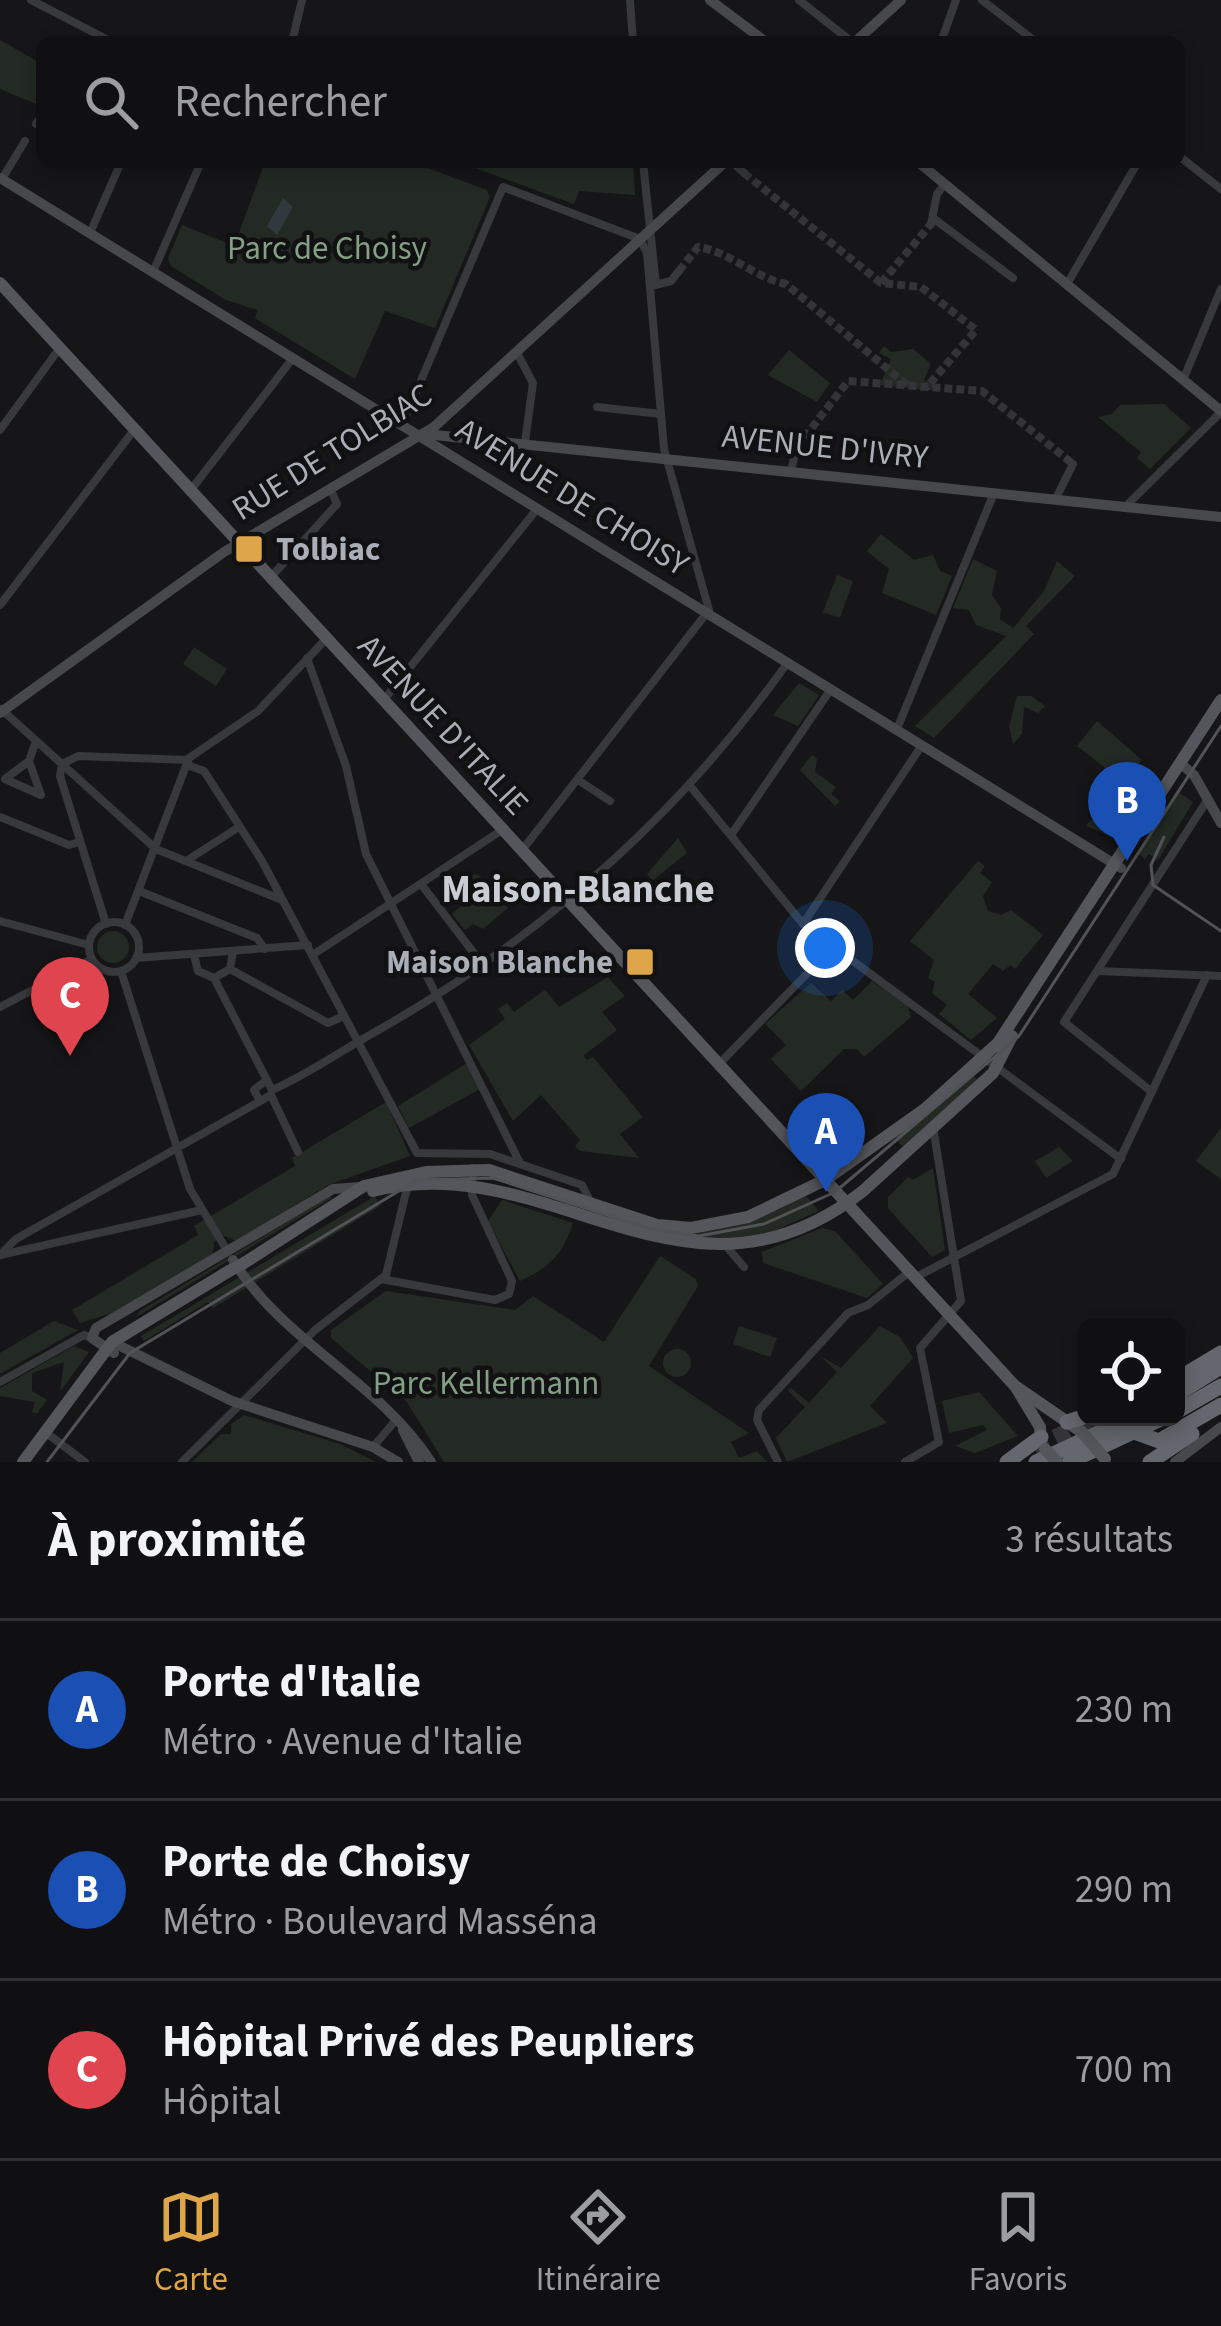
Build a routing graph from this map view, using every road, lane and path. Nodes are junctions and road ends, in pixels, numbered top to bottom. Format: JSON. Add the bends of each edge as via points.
{"nodes":[{"id":1,"x":31,"y":0,"type":"edge"},
{"id":2,"x":302,"y":0,"type":"edge"},
{"id":3,"x":630,"y":0,"type":"edge"},
{"id":4,"x":710,"y":0,"type":"edge"},
{"id":5,"x":799,"y":0,"type":"edge"},
{"id":6,"x":901,"y":0,"type":"edge"},
{"id":7,"x":956,"y":0,"type":"edge"},
{"id":8,"x":982,"y":0,"type":"edge"},
{"id":9,"x":100,"y":36,"type":"edge"},
{"id":10,"x":293,"y":36,"type":"edge"},
{"id":11,"x":633,"y":36,"type":"edge"},
{"id":12,"x":758,"y":36,"type":"edge"},
{"id":13,"x":846,"y":36,"type":"edge"},
{"id":14,"x":861,"y":36,"type":"edge"},
{"id":15,"x":943,"y":36,"type":"edge"},
{"id":16,"x":1028,"y":36,"type":"edge"},
{"id":17,"x":26,"y":142,"type":"dead end"},
{"id":18,"x":1185,"y":161,"type":"edge"},
{"id":19,"x":118,"y":168,"type":"edge"},
{"id":20,"x":198,"y":168,"type":"edge"},
{"id":21,"x":643,"y":168,"type":"edge"},
{"id":22,"x":721,"y":168,"type":"edge"},
{"id":23,"x":737,"y":168,"type":"edge"},
{"id":24,"x":924,"y":168,"type":"edge"},
{"id":25,"x":1135,"y":168,"type":"edge"},
{"id":26,"x":744,"y":173,"type":"dead end"},
{"id":27,"x":1,"y":178,"type":"edge"},
{"id":28,"x":944,"y":184,"type":"junction"},
{"id":29,"x":1221,"y":189,"type":"edge"},
{"id":30,"x":89,"y":233,"type":"junction"},
{"id":31,"x":645,"y":235,"type":"junction"},
{"id":32,"x":679,"y":271,"type":"tunnel mouth"},
{"id":33,"x":153,"y":272,"type":"junction"},
{"id":34,"x":1013,"y":278,"type":"dead end"},
{"id":35,"x":0,"y":283,"type":"edge"},
{"id":36,"x":1067,"y":284,"type":"junction"},
{"id":37,"x":652,"y":285,"type":"junction"},
{"id":38,"x":1221,"y":289,"type":"edge"},
{"id":39,"x":60,"y":348,"type":"junction"},
{"id":40,"x":517,"y":352,"type":"junction"},
{"id":41,"x":294,"y":357,"type":"junction"},
{"id":42,"x":1183,"y":380,"type":"junction"},
{"id":43,"x":597,"y":407,"type":"dead end"},
{"id":44,"x":1221,"y":412,"type":"edge"},
{"id":45,"x":661,"y":414,"type":"junction"},
{"id":46,"x":404,"y":423,"type":"junction"},
{"id":47,"x":134,"y":429,"type":"junction"},
{"id":48,"x":0,"y":430,"type":"edge"},
{"id":49,"x":423,"y":434,"type":"junction"},
{"id":50,"x":525,"y":442,"type":"junction"},
{"id":51,"x":797,"y":447,"type":"tunnel mouth"},
{"id":52,"x":668,"y":457,"type":"junction"},
{"id":53,"x":1068,"y":460,"type":"dead end"},
{"id":54,"x":791,"y":470,"type":"junction"},
{"id":55,"x":331,"y":490,"type":"junction"},
{"id":56,"x":190,"y":491,"type":"junction"},
{"id":57,"x":995,"y":492,"type":"junction"},
{"id":58,"x":1056,"y":498,"type":"junction"},
{"id":59,"x":1126,"y":506,"type":"junction"},
{"id":60,"x":538,"y":508,"type":"junction"},
{"id":61,"x":1221,"y":517,"type":"edge"},
{"id":62,"x":238,"y":543,"type":"junction"},
{"id":63,"x":270,"y":578,"type":"junction"},
{"id":64,"x":2,"y":598,"type":"edge"},
{"id":65,"x":708,"y":613,"type":"junction"},
{"id":66,"x":326,"y":640,"type":"junction"},
{"id":67,"x":307,"y":658,"type":"junction"},
{"id":68,"x":788,"y":662,"type":"junction"},
{"id":69,"x":831,"y":688,"type":"junction"},
{"id":70,"x":1221,"y":700,"type":"edge"},
{"id":71,"x":383,"y":701,"type":"junction"},
{"id":72,"x":1,"y":711,"type":"edge"},
{"id":73,"x":1221,"y":712,"type":"edge"},
{"id":74,"x":897,"y":728,"type":"junction"},
{"id":75,"x":37,"y":741,"type":"junction"},
{"id":76,"x":923,"y":745,"type":"junction"},
{"id":77,"x":29,"y":760,"type":"junction"},
{"id":78,"x":191,"y":760,"type":"junction"},
{"id":79,"x":62,"y":764,"type":"junction"},
{"id":80,"x":1183,"y":765,"type":"junction"},
{"id":81,"x":578,"y":780,"type":"junction"},
{"id":82,"x":691,"y":787,"type":"junction"},
{"id":83,"x":1208,"y":799,"type":"junction"},
{"id":84,"x":610,"y":801,"type":"dead end"},
{"id":85,"x":0,"y":817,"type":"edge"},
{"id":86,"x":1221,"y":823,"type":"edge"},
{"id":87,"x":240,"y":827,"type":"junction"},
{"id":88,"x":503,"y":830,"type":"junction"},
{"id":89,"x":731,"y":835,"type":"junction"},
{"id":90,"x":80,"y":842,"type":"junction"},
{"id":91,"x":156,"y":849,"type":"junction"},
{"id":92,"x":523,"y":849,"type":"junction"},
{"id":93,"x":185,"y":862,"type":"junction"},
{"id":94,"x":1118,"y":866,"type":"junction"},
{"id":95,"x":421,"y":884,"type":"junction"},
{"id":96,"x":140,"y":891,"type":"junction"},
{"id":97,"x":283,"y":901,"type":"junction"},
{"id":98,"x":570,"y":902,"type":"junction"},
{"id":99,"x":391,"y":903,"type":"junction"},
{"id":100,"x":0,"y":921,"type":"edge"},
{"id":101,"x":106,"y":923,"type":"junction"},
{"id":102,"x":803,"y":924,"type":"junction"},
{"id":103,"x":125,"y":925,"type":"junction"},
{"id":104,"x":89,"y":945,"type":"junction"},
{"id":105,"x":834,"y":946,"type":"junction"},
{"id":106,"x":265,"y":949,"type":"junction"},
{"id":107,"x":310,"y":950,"type":"junction"},
{"id":108,"x":232,"y":952,"type":"junction"},
{"id":109,"x":194,"y":954,"type":"junction"},
{"id":110,"x":136,"y":958,"type":"junction"},
{"id":111,"x":92,"y":959,"type":"junction"},
{"id":112,"x":482,"y":965,"type":"junction"},
{"id":113,"x":230,"y":969,"type":"junction"},
{"id":114,"x":121,"y":971,"type":"junction"},
{"id":115,"x":1096,"y":971,"type":"junction"},
{"id":116,"x":1207,"y":975,"type":"junction"},
{"id":117,"x":1221,"y":976,"type":"edge"},
{"id":118,"x":214,"y":978,"type":"junction"},
{"id":119,"x":439,"y":996,"type":"junction"},
{"id":120,"x":0,"y":1007,"type":"edge"},
{"id":121,"x":344,"y":1016,"type":"junction"},
{"id":122,"x":358,"y":1042,"type":"junction"},
{"id":123,"x":984,"y":1058,"type":"junction"},
{"id":124,"x":719,"y":1064,"type":"junction"},
{"id":125,"x":998,"y":1066,"type":"junction"},
{"id":126,"x":269,"y":1089,"type":"junction"},
{"id":127,"x":1152,"y":1092,"type":"junction"},
{"id":128,"x":259,"y":1099,"type":"junction"},
{"id":129,"x":932,"y":1126,"type":"junction"},
{"id":130,"x":176,"y":1147,"type":"junction"},
{"id":131,"x":298,"y":1152,"type":"dead end"},
{"id":132,"x":1120,"y":1159,"type":"junction"},
{"id":133,"x":473,"y":1162,"type":"junction"},
{"id":134,"x":520,"y":1164,"type":"junction"},
{"id":135,"x":825,"y":1180,"type":"junction"},
{"id":136,"x":409,"y":1181,"type":"junction"},
{"id":137,"x":364,"y":1186,"type":"junction"},
{"id":138,"x":472,"y":1186,"type":"junction"},
{"id":139,"x":347,"y":1200,"type":"junction"},
{"id":140,"x":592,"y":1204,"type":"junction"},
{"id":141,"x":846,"y":1204,"type":"junction"},
{"id":142,"x":202,"y":1210,"type":"junction"},
{"id":143,"x":726,"y":1246,"type":"junction"},
{"id":144,"x":228,"y":1252,"type":"junction"},
{"id":145,"x":0,"y":1255,"type":"edge"},
{"id":146,"x":955,"y":1258,"type":"junction"},
{"id":147,"x":744,"y":1267,"type":"dead end"},
{"id":148,"x":911,"y":1275,"type":"junction"},
{"id":149,"x":381,"y":1279,"type":"junction"},
{"id":150,"x":950,"y":1316,"type":"junction"},
{"id":151,"x":92,"y":1338,"type":"junction"},
{"id":152,"x":306,"y":1340,"type":"junction"},
{"id":153,"x":113,"y":1347,"type":"junction"},
{"id":154,"x":1221,"y":1353,"type":"edge"},
{"id":155,"x":1221,"y":1367,"type":"edge"},
{"id":156,"x":1185,"y":1375,"type":"edge"},
{"id":157,"x":0,"y":1382,"type":"edge"},
{"id":158,"x":1221,"y":1386,"type":"edge"},
{"id":159,"x":1017,"y":1388,"type":"junction"},
{"id":160,"x":1185,"y":1389,"type":"edge"},
{"id":161,"x":242,"y":1405,"type":"junction"},
{"id":162,"x":1185,"y":1407,"type":"edge"},
{"id":163,"x":1221,"y":1408,"type":"edge"},
{"id":164,"x":398,"y":1420,"type":"junction"},
{"id":165,"x":1077,"y":1422,"type":"edge"},
{"id":166,"x":1077,"y":1424,"type":"edge"},
{"id":167,"x":1080,"y":1426,"type":"edge"},
{"id":168,"x":1107,"y":1426,"type":"edge"},
{"id":169,"x":1125,"y":1426,"type":"edge"},
{"id":170,"x":1146,"y":1426,"type":"edge"},
{"id":171,"x":1221,"y":1427,"type":"edge"},
{"id":172,"x":48,"y":1434,"type":"junction"},
{"id":173,"x":373,"y":1447,"type":"junction"},
{"id":174,"x":1041,"y":1450,"type":"edge"},
{"id":175,"x":1106,"y":1460,"type":"edge"},
{"id":176,"x":23,"y":1462,"type":"edge"},
{"id":177,"x":33,"y":1462,"type":"edge"},
{"id":178,"x":85,"y":1462,"type":"edge"},
{"id":179,"x":182,"y":1462,"type":"edge"},
{"id":180,"x":398,"y":1462,"type":"edge"},
{"id":181,"x":418,"y":1462,"type":"edge"},
{"id":182,"x":431,"y":1462,"type":"edge"},
{"id":183,"x":778,"y":1462,"type":"edge"},
{"id":184,"x":904,"y":1462,"type":"edge"},
{"id":185,"x":1007,"y":1462,"type":"edge"},
{"id":186,"x":1057,"y":1462,"type":"edge"},
{"id":187,"x":1069,"y":1462,"type":"edge"},
{"id":188,"x":1150,"y":1462,"type":"edge"},
{"id":189,"x":1175,"y":1462,"type":"edge"}],
"edges":[{"from":1,"to":9,"type":"street"},
{"from":2,"to":10,"type":"street"},
{"from":3,"to":11,"type":"street"},
{"from":4,"to":12,"type":"main road"},
{"from":5,"to":13,"type":"street"},
{"from":6,"to":14,"type":"main road"},
{"from":7,"to":15,"type":"street"},
{"from":8,"to":16,"type":"street"},
{"from":17,"to":27,"type":"street"},
{"from":18,"to":29,"type":"street"},
{"from":19,"to":30,"type":"street"},
{"from":20,"to":33,"type":"street"},
{"from":21,"to":31,"type":"street"},
{"from":22,"to":31,"type":"main road","name":"RUE DE TOLBIAC"},
{"from":23,"to":26,"type":"street"},
{"from":24,"to":28,"type":"main road"},
{"from":25,"to":36,"type":"street"},
{"from":27,"to":30,"type":"main road","name":"AVENUE DE CHOISY"},
{"from":28,"to":34,"type":"street","via":[[932,221]]},
{"from":28,"to":36,"type":"main road"},
{"from":30,"to":33,"type":"main road","name":"AVENUE DE CHOISY"},
{"from":31,"to":37,"type":"street"},
{"from":31,"to":40,"type":"main road","name":"RUE DE TOLBIAC"},
{"from":31,"to":46,"type":"street","via":[[503,187]]},
{"from":32,"to":37,"type":"street"},
{"from":33,"to":41,"type":"main road","name":"AVENUE DE CHOISY"},
{"from":35,"to":39,"type":"main road","name":"AVENUE D'ITALIE"},
{"from":36,"to":42,"type":"main road"},
{"from":37,"to":45,"type":"street"},
{"from":38,"to":42,"type":"street"},
{"from":39,"to":47,"type":"main road","name":"AVENUE D'ITALIE"},
{"from":39,"to":48,"type":"street"},
{"from":40,"to":49,"type":"main road","name":"RUE DE TOLBIAC"},
{"from":40,"to":50,"type":"street","via":[[533,382]]},
{"from":41,"to":46,"type":"main road","name":"AVENUE DE CHOISY"},
{"from":41,"to":56,"type":"street"},
{"from":42,"to":44,"type":"main road"},
{"from":43,"to":45,"type":"street"},
{"from":44,"to":59,"type":"street"},
{"from":45,"to":52,"type":"street"},
{"from":46,"to":49,"type":"main road","name":"AVENUE DE CHOISY"},
{"from":47,"to":56,"type":"main road","name":"AVENUE D'ITALIE"},
{"from":47,"to":64,"type":"street"},
{"from":49,"to":50,"type":"main road","name":"AVENUE D'IVRY"},
{"from":49,"to":55,"type":"main road","name":"RUE DE TOLBIAC"},
{"from":49,"to":60,"type":"main road","name":"AVENUE DE CHOISY"},
{"from":50,"to":52,"type":"main road","name":"AVENUE D'IVRY"},
{"from":51,"to":54,"type":"street"},
{"from":52,"to":54,"type":"main road","name":"AVENUE D'IVRY"},
{"from":52,"to":65,"type":"street"},
{"from":53,"to":58,"type":"street"},
{"from":54,"to":57,"type":"main road","name":"AVENUE D'IVRY"},
{"from":55,"to":62,"type":"main road","name":"RUE DE TOLBIAC"},
{"from":55,"to":63,"type":"street","via":[[337,504]]},
{"from":56,"to":62,"type":"main road","name":"AVENUE D'ITALIE"},
{"from":57,"to":58,"type":"main road","name":"AVENUE D'IVRY"},
{"from":57,"to":74,"type":"street"},
{"from":58,"to":59,"type":"main road","name":"AVENUE D'IVRY"},
{"from":59,"to":61,"type":"main road","name":"AVENUE D'IVRY"},
{"from":60,"to":65,"type":"main road","name":"AVENUE DE CHOISY"},
{"from":60,"to":71,"type":"street"},
{"from":62,"to":63,"type":"main road","name":"AVENUE D'ITALIE"},
{"from":62,"to":72,"type":"main road","name":"RUE DE TOLBIAC"},
{"from":63,"to":66,"type":"main road","name":"AVENUE D'ITALIE"},
{"from":65,"to":68,"type":"main road","name":"AVENUE DE CHOISY"},
{"from":65,"to":81,"type":"street"},
{"from":66,"to":67,"type":"street"},
{"from":66,"to":71,"type":"main road","name":"AVENUE D'ITALIE"},
{"from":67,"to":78,"type":"street","via":[[258,711]]},
{"from":67,"to":99,"type":"street","via":[[346,766],[366,854]]},
{"from":68,"to":69,"type":"main road","name":"AVENUE DE CHOISY"},
{"from":68,"to":82,"type":"street"},
{"from":69,"to":74,"type":"main road","name":"AVENUE DE CHOISY"},
{"from":69,"to":89,"type":"street"},
{"from":70,"to":80,"type":"main road"},
{"from":71,"to":88,"type":"main road","name":"AVENUE D'ITALIE"},
{"from":72,"to":75,"type":"street"},
{"from":73,"to":80,"type":"main road"},
{"from":74,"to":76,"type":"main road","name":"AVENUE DE CHOISY"},
{"from":75,"to":77,"type":"street"},
{"from":75,"to":79,"type":"street"},
{"from":76,"to":94,"type":"main road","name":"AVENUE DE CHOISY"},
{"from":76,"to":102,"type":"street"},
{"from":77,"to":77,"type":"street","via":[[5,779],[42,798]]},
{"from":78,"to":79,"type":"street","via":[[78,756]]},
{"from":78,"to":87,"type":"street"},
{"from":78,"to":91,"type":"street"},
{"from":79,"to":90,"type":"street"},
{"from":79,"to":91,"type":"street"},
{"from":80,"to":83,"type":"main road"},
{"from":80,"to":94,"type":"main road"},
{"from":81,"to":84,"type":"street"},
{"from":81,"to":92,"type":"street"},
{"from":82,"to":89,"type":"street"},
{"from":82,"to":98,"type":"street"},
{"from":83,"to":86,"type":"main road"},
{"from":83,"to":115,"type":"street"},
{"from":85,"to":90,"type":"street","via":[[69,845]]},
{"from":87,"to":93,"type":"street"},
{"from":87,"to":97,"type":"street"},
{"from":88,"to":92,"type":"main road","name":"AVENUE D'ITALIE"},
{"from":88,"to":95,"type":"street"},
{"from":89,"to":102,"type":"street"},
{"from":90,"to":101,"type":"street"},
{"from":91,"to":93,"type":"street"},
{"from":91,"to":96,"type":"street"},
{"from":92,"to":98,"type":"main road","name":"AVENUE D'ITALIE"},
{"from":93,"to":97,"type":"street"},
{"from":94,"to":123,"type":"main road"},
{"from":94,"to":125,"type":"main road"},
{"from":95,"to":99,"type":"street"},
{"from":95,"to":112,"type":"street"},
{"from":96,"to":103,"type":"street"},
{"from":96,"to":106,"type":"street","via":[[257,938]]},
{"from":97,"to":107,"type":"street"},
{"from":98,"to":112,"type":"street"},
{"from":98,"to":124,"type":"main road","name":"AVENUE D'ITALIE"},
{"from":99,"to":107,"type":"street"},
{"from":99,"to":119,"type":"street"},
{"from":100,"to":104,"type":"street"},
{"from":101,"to":103,"type":"street"},
{"from":101,"to":104,"type":"street"},
{"from":102,"to":105,"type":"street"},
{"from":103,"to":110,"type":"street","via":[[138,942]]},
{"from":104,"to":111,"type":"street"},
{"from":105,"to":123,"type":"street"},
{"from":105,"to":124,"type":"street"},
{"from":106,"to":107,"type":"street"},
{"from":106,"to":108,"type":"street"},
{"from":107,"to":121,"type":"street"},
{"from":108,"to":109,"type":"street"},
{"from":108,"to":113,"type":"street"},
{"from":109,"to":110,"type":"street"},
{"from":109,"to":118,"type":"street","via":[[198,971]]},
{"from":110,"to":114,"type":"street"},
{"from":111,"to":114,"type":"street"},
{"from":111,"to":120,"type":"street"},
{"from":112,"to":119,"type":"street"},
{"from":113,"to":118,"type":"street"},
{"from":113,"to":121,"type":"street","via":[[328,1023]]},
{"from":114,"to":130,"type":"street"},
{"from":115,"to":116,"type":"street"},
{"from":115,"to":127,"type":"street","via":[[1064,1025]]},
{"from":116,"to":117,"type":"street"},
{"from":116,"to":127,"type":"street"},
{"from":118,"to":126,"type":"street"},
{"from":119,"to":122,"type":"street"},
{"from":119,"to":134,"type":"street"},
{"from":121,"to":122,"type":"street"},
{"from":122,"to":126,"type":"street"},
{"from":122,"to":133,"type":"street","via":[[417,1153]]},
{"from":123,"to":125,"type":"street"},
{"from":123,"to":135,"type":"main road"},
{"from":124,"to":135,"type":"main road","name":"AVENUE D'ITALIE"},
{"from":125,"to":129,"type":"main road"},
{"from":125,"to":132,"type":"street"},
{"from":126,"to":128,"type":"street"},
{"from":126,"to":128,"type":"street","via":[[254,1090]]},
{"from":126,"to":131,"type":"street"},
{"from":127,"to":132,"type":"street"},
{"from":128,"to":130,"type":"street"},
{"from":129,"to":141,"type":"main road"},
{"from":129,"to":146,"type":"street"},
{"from":130,"to":142,"type":"street"},
{"from":130,"to":145,"type":"street"},
{"from":132,"to":146,"type":"street","via":[[1110,1177]]},
{"from":133,"to":134,"type":"street"},
{"from":133,"to":136,"type":"main road"},
{"from":133,"to":138,"type":"street"},
{"from":133,"to":140,"type":"main road"},
{"from":134,"to":140,"type":"street","via":[[582,1185]]},
{"from":135,"to":140,"type":"main road","via":[[709,1228],[657,1225]]},
{"from":135,"to":141,"type":"main road","name":"AVENUE D'ITALIE"},
{"from":136,"to":137,"type":"main road"},
{"from":136,"to":138,"type":"main road"},
{"from":136,"to":139,"type":"main road"},
{"from":136,"to":149,"type":"street"},
{"from":137,"to":139,"type":"main road"},
{"from":137,"to":144,"type":"main road","via":[[334,1189]]},
{"from":138,"to":143,"type":"main road","via":[[660,1240]]},
{"from":138,"to":149,"type":"street","via":[[512,1281],[509,1294],[494,1300]]},
{"from":139,"to":153,"type":"main road","bridge":true},
{"from":141,"to":143,"type":"main road","via":[[762,1240]]},
{"from":141,"to":148,"type":"main road","name":"AVENUE D'ITALIE"},
{"from":142,"to":144,"type":"street"},
{"from":142,"to":145,"type":"street"},
{"from":143,"to":147,"type":"street"},
{"from":144,"to":151,"type":"main road","via":[[96,1328]]},
{"from":144,"to":152,"type":"main road","via":[[253,1294]]},
{"from":146,"to":148,"type":"street"},
{"from":146,"to":150,"type":"street","via":[[961,1301]]},
{"from":148,"to":150,"type":"main road","name":"AVENUE D'ITALIE"},
{"from":148,"to":183,"type":"street","via":[[848,1313],[758,1412]]},
{"from":149,"to":152,"type":"street"},
{"from":150,"to":159,"type":"main road","name":"AVENUE D'ITALIE"},
{"from":150,"to":184,"type":"street","via":[[920,1348],[939,1438]]},
{"from":151,"to":153,"type":"main road"},
{"from":151,"to":157,"type":"street","via":[[84,1335]]},
{"from":152,"to":161,"type":"street"},
{"from":152,"to":164,"type":"main road"},
{"from":153,"to":161,"type":"main road"},
{"from":153,"to":172,"type":"main road"},
{"from":154,"to":156,"type":"highway"},
{"from":155,"to":160,"type":"highway"},
{"from":158,"to":162,"type":"highway"},
{"from":159,"to":165,"type":"main road"},
{"from":159,"to":174,"type":"main road"},
{"from":161,"to":173,"type":"main road"},
{"from":161,"to":179,"type":"street"},
{"from":163,"to":169,"type":"highway","bridge":true,"via":[[1159,1441]]},
{"from":163,"to":188,"type":"highway"},
{"from":164,"to":173,"type":"street"},
{"from":164,"to":181,"type":"main road"},
{"from":164,"to":182,"type":"main road"},
{"from":166,"to":174,"type":"main road"},
{"from":167,"to":175,"type":"main road","bridge":true},
{"from":168,"to":174,"type":"highway"},
{"from":170,"to":187,"type":"highway"},
{"from":171,"to":189,"type":"main road"},
{"from":172,"to":176,"type":"main road"},
{"from":172,"to":177,"type":"main road"},
{"from":172,"to":178,"type":"street"},
{"from":173,"to":180,"type":"main road"},
{"from":174,"to":185,"type":"highway"},
{"from":174,"to":186,"type":"main road","bridge":true}]}
